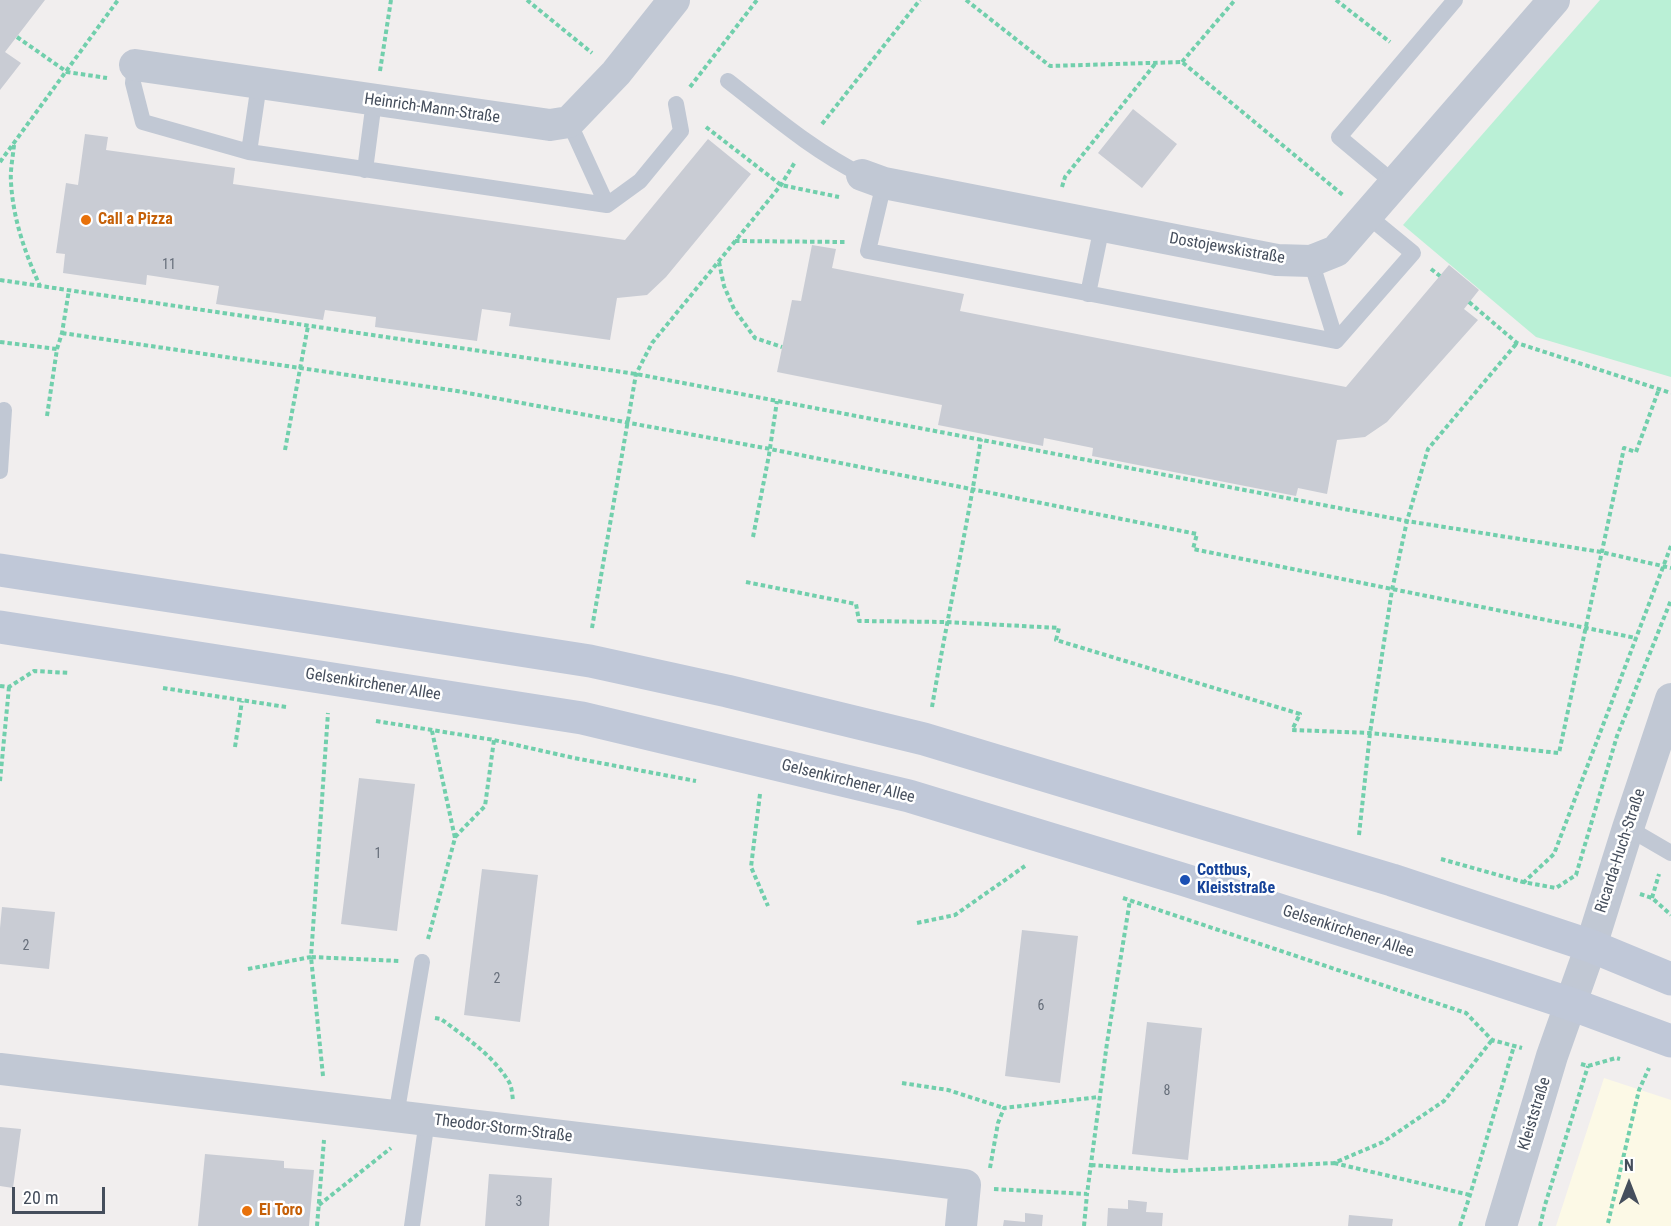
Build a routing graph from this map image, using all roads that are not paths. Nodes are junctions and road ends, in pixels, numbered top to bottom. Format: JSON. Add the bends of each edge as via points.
{"nodes":[{"id":1,"x":674,"y":0,"type":"edge"},
{"id":2,"x":1455,"y":0,"type":"edge"},
{"id":3,"x":1554,"y":0,"type":"edge"},
{"id":4,"x":134,"y":74,"type":"joint"},
{"id":5,"x":728,"y":81,"type":"dead end"},
{"id":6,"x":259,"y":84,"type":"junction"},
{"id":7,"x":374,"y":101,"type":"junction"},
{"id":8,"x":676,"y":104,"type":"road end"},
{"id":9,"x":569,"y":122,"type":"junction"},
{"id":10,"x":249,"y":152,"type":"junction"},
{"id":11,"x":365,"y":170,"type":"junction"},
{"id":12,"x":873,"y":179,"type":"junction"},
{"id":13,"x":1394,"y":183,"type":"junction"},
{"id":14,"x":607,"y":206,"type":"junction"},
{"id":15,"x":1368,"y":216,"type":"junction"},
{"id":16,"x":1102,"y":226,"type":"junction"},
{"id":17,"x":1311,"y":261,"type":"junction"},
{"id":18,"x":1088,"y":294,"type":"junction"},
{"id":19,"x":1335,"y":341,"type":"junction"},
{"id":20,"x":4,"y":410,"type":"dead end"},
{"id":21,"x":0,"y":471,"type":"edge"},
{"id":22,"x":0,"y":570,"type":"edge"},
{"id":23,"x":0,"y":627,"type":"edge"},
{"id":24,"x":1671,"y":699,"type":"edge"},
{"id":25,"x":1628,"y":828,"type":"junction"},
{"id":26,"x":1671,"y":853,"type":"edge"},
{"id":27,"x":1591,"y":946,"type":"junction"},
{"id":28,"x":422,"y":963,"type":"road end"},
{"id":29,"x":1671,"y":979,"type":"edge"},
{"id":30,"x":1571,"y":1004,"type":"junction"},
{"id":31,"x":1666,"y":1040,"type":"edge"},
{"id":32,"x":0,"y":1069,"type":"edge"},
{"id":33,"x":396,"y":1116,"type":"junction"},
{"id":34,"x":427,"y":1120,"type":"junction"},
{"id":35,"x":412,"y":1226,"type":"edge"},
{"id":36,"x":961,"y":1226,"type":"edge"},
{"id":37,"x":1501,"y":1226,"type":"edge"}],
"edges":[{"from":1,"to":9,"type":"street","via":[[616,73]]},
{"from":2,"to":13,"type":"lane","via":[[1339,137]]},
{"from":3,"to":13,"type":"street","name":"Dostojewskistraße"},
{"from":4,"to":6,"type":"street","name":"Heinrich-Mann-Straße"},
{"from":4,"to":10,"type":"lane","via":[[142,122]]},
{"from":5,"to":12,"type":"lane","via":[[807,143]]},
{"from":6,"to":7,"type":"street","name":"Heinrich-Mann-Straße"},
{"from":6,"to":10,"type":"lane"},
{"from":7,"to":9,"type":"street","name":"Heinrich-Mann-Straße","via":[[550,125]]},
{"from":7,"to":11,"type":"lane"},
{"from":8,"to":14,"type":"lane","via":[[681,131],[640,181]]},
{"from":9,"to":14,"type":"lane"},
{"from":10,"to":11,"type":"lane"},
{"from":11,"to":14,"type":"lane"},
{"from":12,"to":16,"type":"street","name":"Dostojewskistraße"},
{"from":12,"to":18,"type":"lane","via":[[868,251]]},
{"from":13,"to":15,"type":"street","name":"Dostojewskistraße"},
{"from":15,"to":17,"type":"street","name":"Dostojewskistraße","via":[[1336,251]]},
{"from":15,"to":19,"type":"lane","via":[[1413,253]]},
{"from":16,"to":17,"type":"street","name":"Dostojewskistraße","via":[[1277,260]]},
{"from":16,"to":18,"type":"lane"},
{"from":17,"to":19,"type":"lane"},
{"from":18,"to":19,"type":"lane"},
{"from":20,"to":21,"type":"lane"},
{"from":22,"to":27,"type":"main road","via":[[590,661],[727,691],[924,739],[1392,880]]},
{"from":23,"to":30,"type":"main road","name":"Gelsenkirchener Allee","via":[[582,718],[909,796]]},
{"from":24,"to":25,"type":"street","name":"Ricarda-Huch-Straße"},
{"from":25,"to":26,"type":"lane"},
{"from":25,"to":27,"type":"street","name":"Ricarda-Huch-Straße"},
{"from":27,"to":29,"type":"main road"},
{"from":27,"to":30,"type":"street","name":"Ricarda-Huch-Straße"},
{"from":28,"to":33,"type":"lane"},
{"from":30,"to":31,"type":"main road","name":"Gelsenkirchener Allee"},
{"from":30,"to":37,"type":"street","name":"Kleiststraße"},
{"from":32,"to":33,"type":"street","name":"Theodor-Storm-Straße"},
{"from":33,"to":34,"type":"street","name":"Theodor-Storm-Straße"},
{"from":34,"to":35,"type":"lane"},
{"from":34,"to":36,"type":"street","name":"Theodor-Storm-Straße","via":[[965,1185]]}]}
